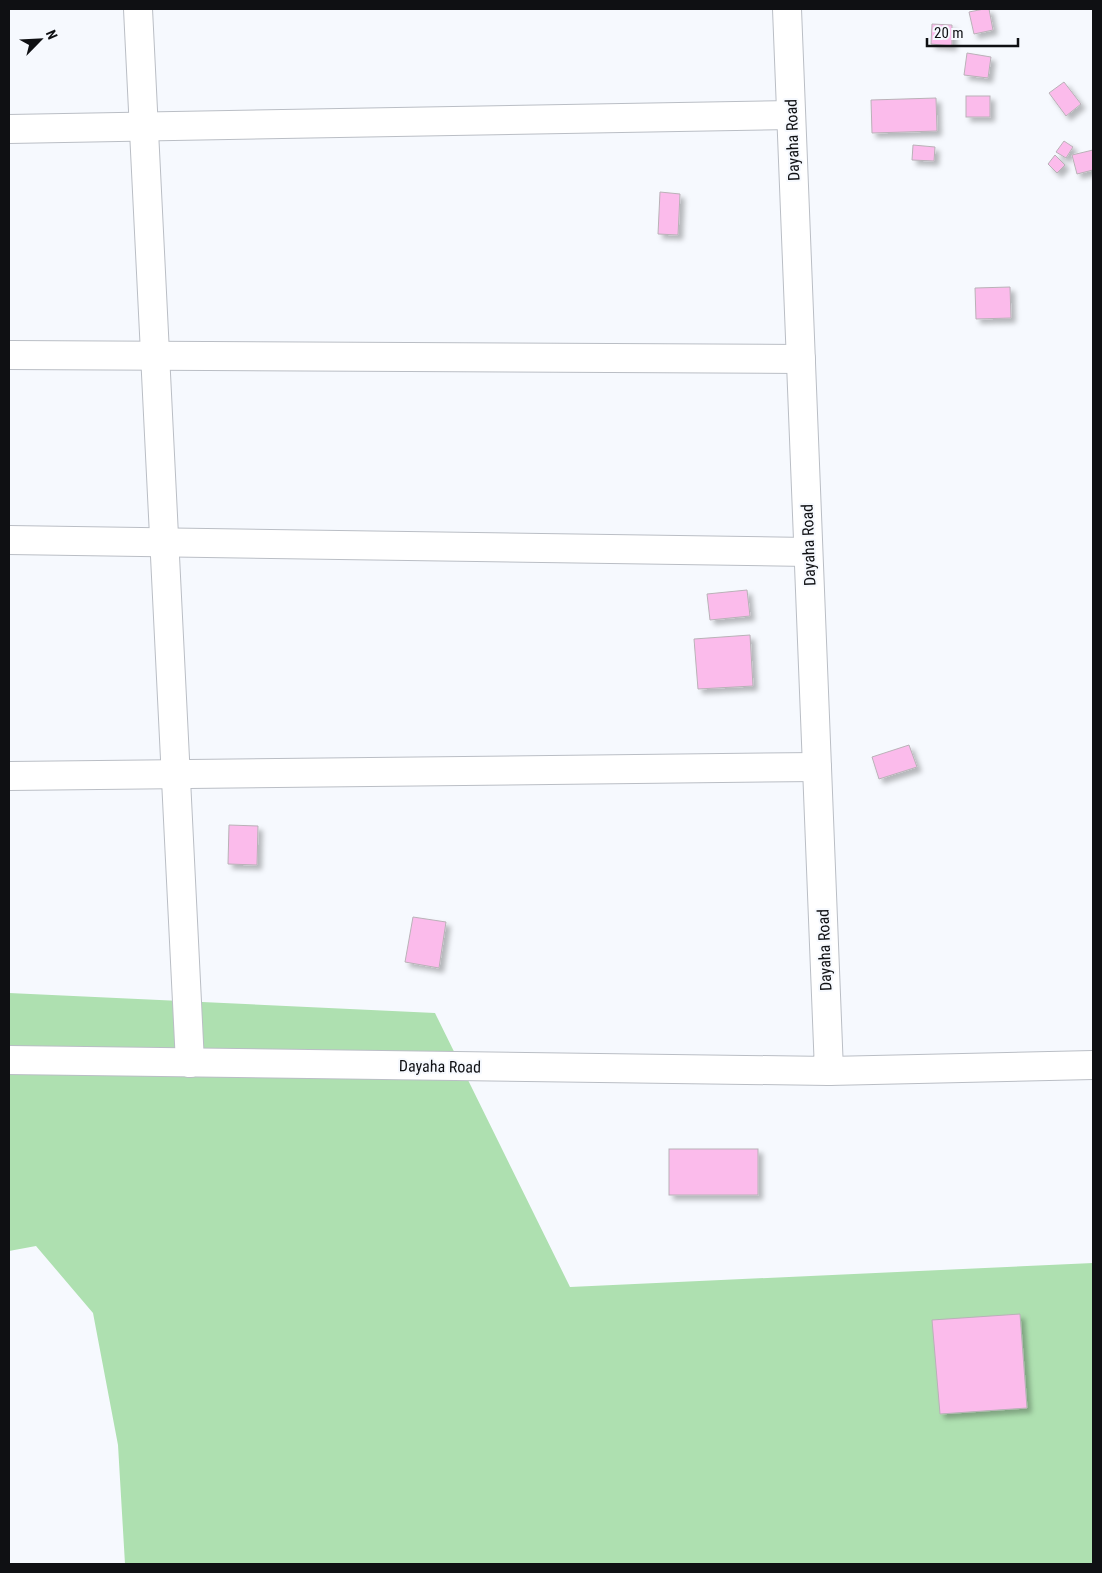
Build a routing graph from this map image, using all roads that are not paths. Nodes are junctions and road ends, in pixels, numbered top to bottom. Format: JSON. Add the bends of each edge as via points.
{"nodes":[{"id":1,"x":138,"y":9,"type":"edge"},
{"id":2,"x":787,"y":9,"type":"edge"},
{"id":3,"x":791,"y":116,"type":"junction"},
{"id":4,"x":144,"y":127,"type":"junction"},
{"id":5,"x":9,"y":129,"type":"edge"},
{"id":6,"x":9,"y":355,"type":"edge"},
{"id":7,"x":156,"y":355,"type":"junction"},
{"id":8,"x":800,"y":359,"type":"junction"},
{"id":9,"x":9,"y":540,"type":"edge"},
{"id":10,"x":165,"y":542,"type":"junction"},
{"id":11,"x":808,"y":552,"type":"junction"},
{"id":12,"x":817,"y":767,"type":"junction"},
{"id":13,"x":176,"y":774,"type":"junction"},
{"id":14,"x":9,"y":776,"type":"edge"},
{"id":15,"x":9,"y":1060,"type":"edge"},
{"id":16,"x":190,"y":1062,"type":"junction"},
{"id":17,"x":1093,"y":1065,"type":"edge"},
{"id":18,"x":829,"y":1071,"type":"junction"}],
"edges":[{"from":1,"to":4,"type":"street"},
{"from":2,"to":3,"type":"street","name":"Dayaha Road"},
{"from":3,"to":4,"type":"street"},
{"from":3,"to":8,"type":"street","name":"Dayaha Road"},
{"from":4,"to":5,"type":"street"},
{"from":4,"to":7,"type":"street"},
{"from":6,"to":7,"type":"street"},
{"from":7,"to":8,"type":"street"},
{"from":7,"to":10,"type":"street"},
{"from":8,"to":11,"type":"street","name":"Dayaha Road"},
{"from":9,"to":10,"type":"street"},
{"from":10,"to":11,"type":"street"},
{"from":10,"to":13,"type":"street"},
{"from":11,"to":12,"type":"street","name":"Dayaha Road"},
{"from":12,"to":13,"type":"street"},
{"from":12,"to":18,"type":"street","name":"Dayaha Road"},
{"from":13,"to":14,"type":"street"},
{"from":13,"to":16,"type":"street"},
{"from":15,"to":16,"type":"street","name":"Dayaha Road"},
{"from":16,"to":18,"type":"street","name":"Dayaha Road"},
{"from":17,"to":18,"type":"street"}]}
